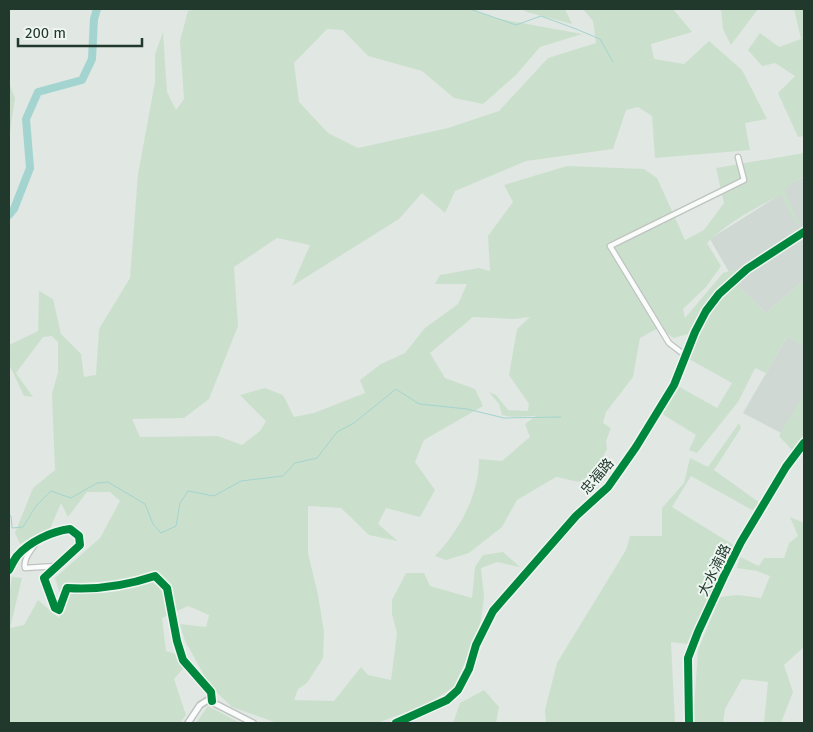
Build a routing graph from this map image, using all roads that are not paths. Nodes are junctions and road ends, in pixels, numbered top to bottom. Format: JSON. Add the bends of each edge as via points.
{"nodes":[{"id":1,"x":738,"y":157,"type":"dead end"},
{"id":2,"x":804,"y":232,"type":"edge"},
{"id":3,"x":686,"y":356,"type":"junction"},
{"id":4,"x":804,"y":443,"type":"edge"},
{"id":5,"x":40,"y":540,"type":"junction"},
{"id":6,"x":56,"y":566,"type":"junction"},
{"id":7,"x":9,"y":570,"type":"edge"},
{"id":8,"x":212,"y":701,"type":"junction"},
{"id":9,"x":188,"y":723,"type":"edge"},
{"id":10,"x":253,"y":723,"type":"edge"},
{"id":11,"x":396,"y":723,"type":"edge"},
{"id":12,"x":689,"y":723,"type":"edge"}],
"edges":[{"from":1,"to":3,"type":"street","via":[[744,180],[610,246],[669,343]]},
{"from":2,"to":3,"type":"street","name":"忠福路","via":[[747,269],[719,294],[706,311]]},
{"from":3,"to":11,"type":"street","name":"忠福路","via":[[674,385],[608,487],[576,516],[494,611],[458,690],[447,700]]},
{"from":4,"to":12,"type":"street","name":"大水湳路","via":[[786,467],[742,542],[691,648],[688,666]]},
{"from":5,"to":6,"type":"street","via":[[25,559],[25,568]]},
{"from":5,"to":6,"type":"street","via":[[70,529],[78,536],[80,545]]},
{"from":5,"to":7,"type":"street","via":[[16,557]]},
{"from":6,"to":8,"type":"street","via":[[44,578],[55,608],[59,610],[67,588],[96,588],[155,576],[167,588],[183,660],[211,692]]},
{"from":8,"to":9,"type":"street","via":[[204,701]]},
{"from":8,"to":10,"type":"street"}]}
